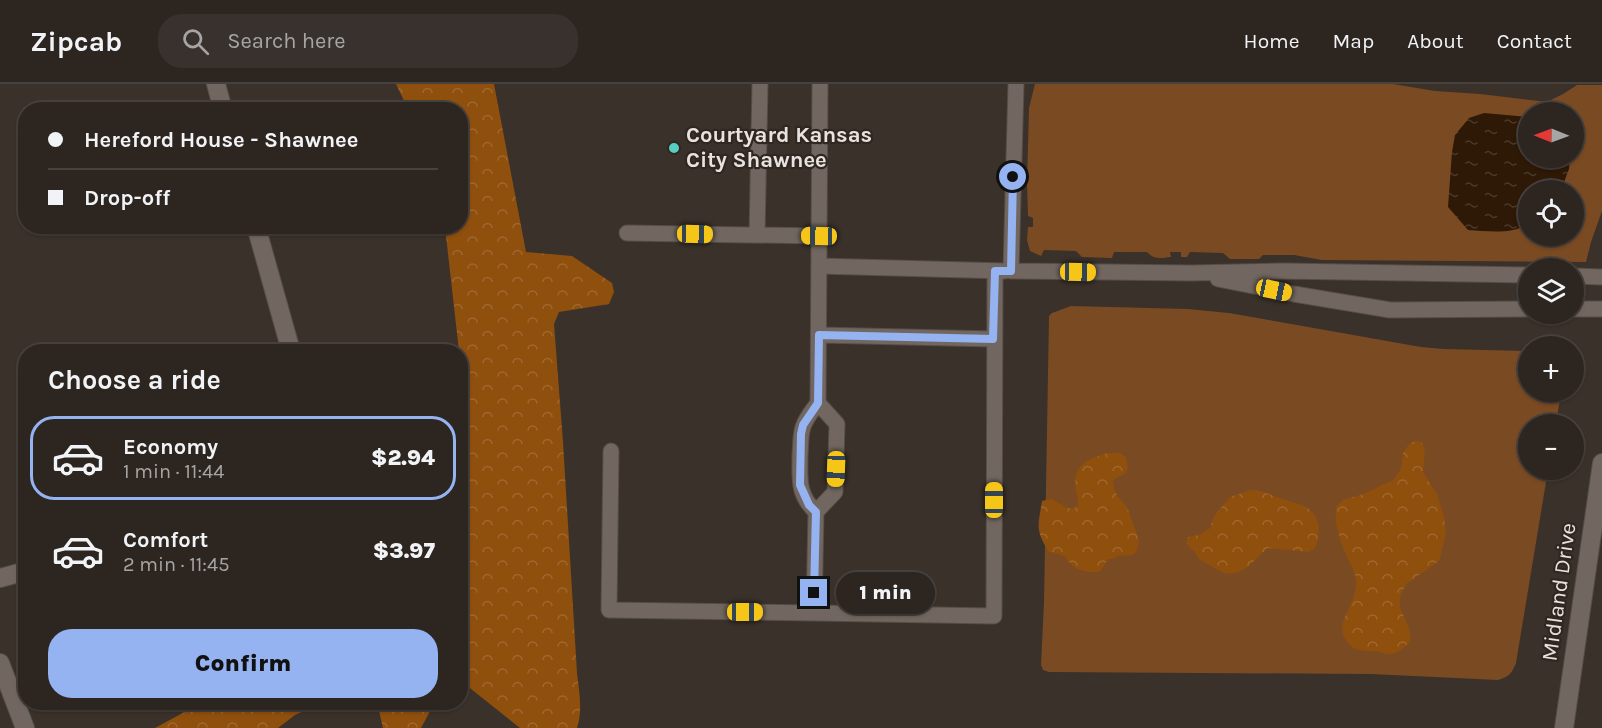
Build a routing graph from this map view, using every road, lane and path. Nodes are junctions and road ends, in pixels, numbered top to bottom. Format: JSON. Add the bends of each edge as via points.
{"nodes":[{"id":1,"x":216,"y":84,"type":"edge"},
{"id":2,"x":760,"y":84,"type":"edge"},
{"id":3,"x":820,"y":84,"type":"edge"},
{"id":4,"x":1016,"y":84,"type":"edge"},
{"id":5,"x":221,"y":102,"type":"edge"},
{"id":6,"x":627,"y":233,"type":"dead end"},
{"id":7,"x":258,"y":234,"type":"edge"},
{"id":8,"x":757,"y":235,"type":"junction"},
{"id":9,"x":819,"y":236,"type":"junction"},
{"id":10,"x":819,"y":266,"type":"junction"},
{"id":11,"x":995,"y":271,"type":"junction"},
{"id":12,"x":1011,"y":271,"type":"junction"},
{"id":13,"x":1192,"y":273,"type":"junction"},
{"id":14,"x":1518,"y":275,"type":"edge"},
{"id":15,"x":1584,"y":276,"type":"edge"},
{"id":16,"x":1602,"y":277,"type":"edge"},
{"id":17,"x":1518,"y":309,"type":"edge"},
{"id":18,"x":1584,"y":309,"type":"edge"},
{"id":19,"x":1602,"y":309,"type":"edge"},
{"id":20,"x":819,"y":335,"type":"junction"},
{"id":21,"x":993,"y":339,"type":"junction"},
{"id":22,"x":289,"y":344,"type":"edge"},
{"id":23,"x":818,"y":403,"type":"junction"},
{"id":24,"x":611,"y":451,"type":"dead end"},
{"id":25,"x":1602,"y":464,"type":"edge"},
{"id":26,"x":816,"y":512,"type":"junction"},
{"id":27,"x":18,"y":573,"type":"edge"},
{"id":28,"x":0,"y":579,"type":"edge"},
{"id":29,"x":814,"y":613,"type":"junction"},
{"id":30,"x":0,"y":663,"type":"edge"},
{"id":31,"x":18,"y":710,"type":"edge"},
{"id":32,"x":18,"y":710,"type":"edge"},
{"id":33,"x":25,"y":728,"type":"edge"},
{"id":34,"x":1564,"y":728,"type":"edge"}],
"edges":[{"from":1,"to":5,"type":"main road"},
{"from":2,"to":8,"type":"lane"},
{"from":3,"to":9,"type":"lane"},
{"from":4,"to":12,"type":"lane"},
{"from":6,"to":8,"type":"lane"},
{"from":7,"to":22,"type":"main road"},
{"from":8,"to":9,"type":"lane"},
{"from":9,"to":10,"type":"lane"},
{"from":10,"to":11,"type":"lane"},
{"from":10,"to":20,"type":"lane"},
{"from":11,"to":12,"type":"lane"},
{"from":11,"to":21,"type":"lane"},
{"from":12,"to":13,"type":"lane"},
{"from":13,"to":14,"type":"lane"},
{"from":13,"to":17,"type":"lane","via":[[1390,309]]},
{"from":15,"to":16,"type":"lane"},
{"from":18,"to":19,"type":"lane"},
{"from":20,"to":21,"type":"lane"},
{"from":20,"to":23,"type":"lane"},
{"from":21,"to":29,"type":"lane","via":[[994,616]]},
{"from":23,"to":26,"type":"lane","via":[[801,434],[800,485]]},
{"from":23,"to":26,"type":"lane","via":[[837,424],[835,492]]},
{"from":24,"to":29,"type":"lane","via":[[609,610]]},
{"from":25,"to":34,"type":"main road","name":"Midland Drive"},
{"from":26,"to":29,"type":"lane"},
{"from":27,"to":28,"type":"main road"},
{"from":30,"to":32,"type":"main road"},
{"from":31,"to":33,"type":"main road"}]}
